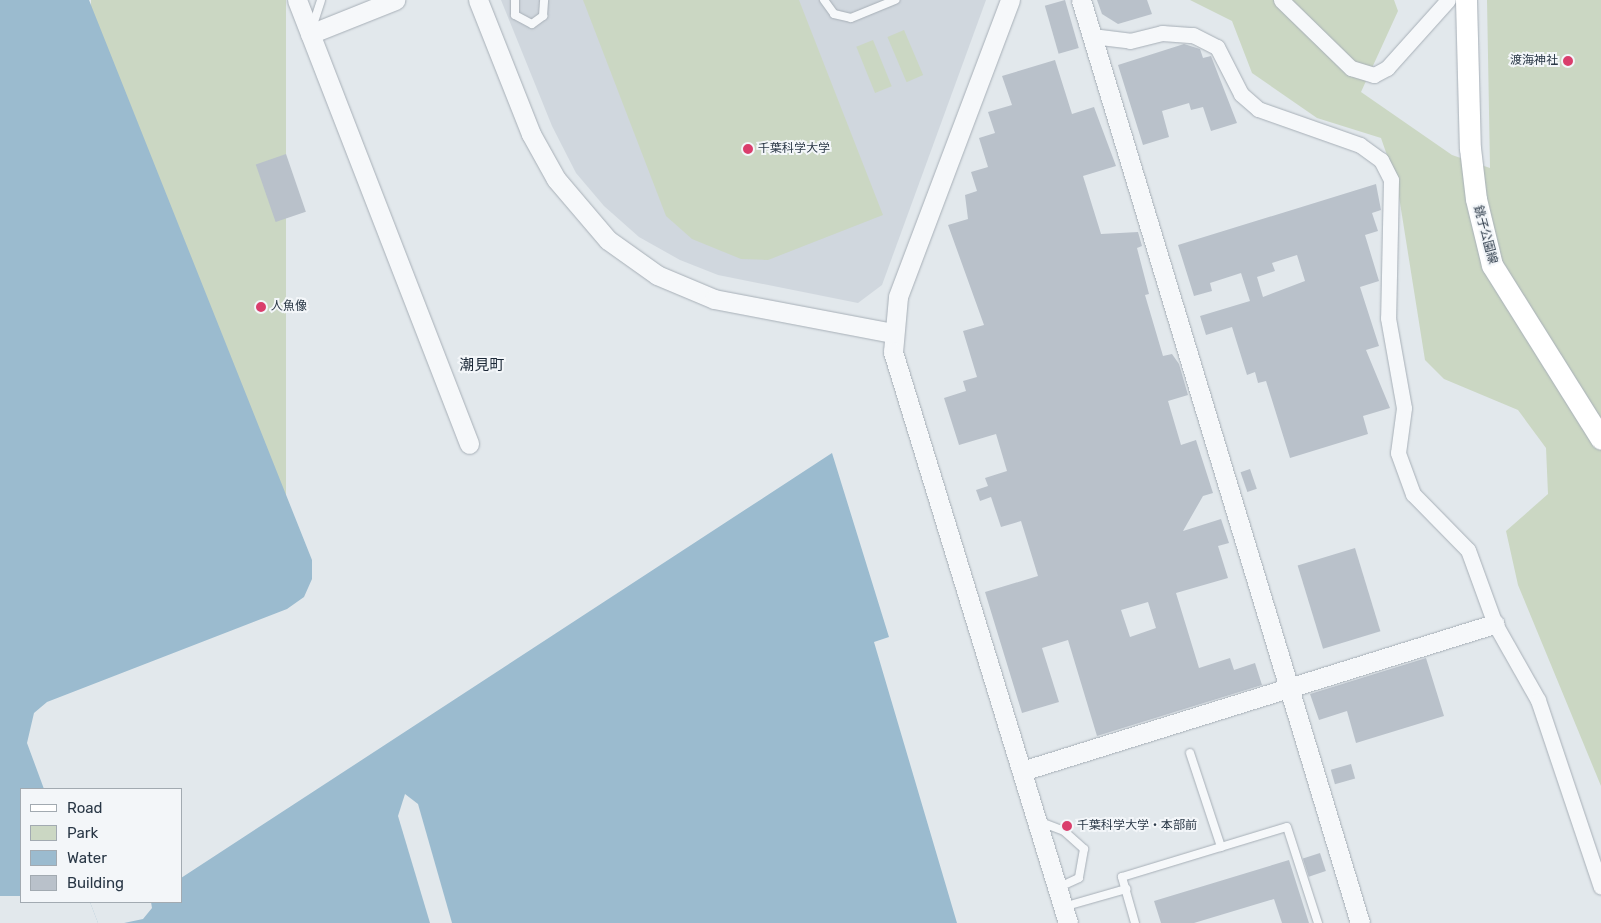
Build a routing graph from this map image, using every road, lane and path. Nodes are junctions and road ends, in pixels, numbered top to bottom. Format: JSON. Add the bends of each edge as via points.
{"nodes":[{"id":1,"x":297,"y":0,"type":"edge"},
{"id":2,"x":321,"y":0,"type":"edge"},
{"id":3,"x":395,"y":0,"type":"edge"},
{"id":4,"x":478,"y":0,"type":"edge"},
{"id":5,"x":515,"y":0,"type":"edge"},
{"id":6,"x":544,"y":0,"type":"edge"},
{"id":7,"x":824,"y":0,"type":"edge"},
{"id":8,"x":895,"y":0,"type":"edge"},
{"id":9,"x":1010,"y":0,"type":"edge"},
{"id":10,"x":1081,"y":0,"type":"edge"},
{"id":11,"x":1281,"y":0,"type":"edge"},
{"id":12,"x":1448,"y":0,"type":"edge"},
{"id":13,"x":1466,"y":0,"type":"edge"},
{"id":14,"x":310,"y":34,"type":"junction"},
{"id":15,"x":1092,"y":36,"type":"junction"},
{"id":16,"x":892,"y":333,"type":"junction"},
{"id":17,"x":1600,"y":434,"type":"edge"},
{"id":18,"x":469,"y":444,"type":"dead end"},
{"id":19,"x":1495,"y":624,"type":"junction"},
{"id":20,"x":1289,"y":690,"type":"junction"},
{"id":21,"x":1190,"y":753,"type":"dead end"},
{"id":22,"x":1022,"y":771,"type":"junction"},
{"id":23,"x":1037,"y":820,"type":"junction"},
{"id":24,"x":1220,"y":847,"type":"junction"},
{"id":25,"x":1601,"y":887,"type":"edge"},
{"id":26,"x":1057,"y":888,"type":"junction"},
{"id":27,"x":1126,"y":889,"type":"junction"},
{"id":28,"x":1065,"y":915,"type":"edge"},
{"id":29,"x":1135,"y":923,"type":"edge"},
{"id":30,"x":1318,"y":923,"type":"edge"},
{"id":31,"x":1360,"y":923,"type":"edge"}],
"edges":[{"from":1,"to":14,"type":"street"},
{"from":2,"to":14,"type":"lane"},
{"from":3,"to":14,"type":"street"},
{"from":4,"to":16,"type":"street","via":[[540,149],[556,179],[608,240],[657,275],[714,299]]},
{"from":5,"to":6,"type":"lane","via":[[515,15],[532,24],[543,16]]},
{"from":7,"to":8,"type":"lane","via":[[834,14],[851,18]]},
{"from":9,"to":16,"type":"street","via":[[898,297]]},
{"from":10,"to":15,"type":"street"},
{"from":11,"to":12,"type":"street","via":[[1351,68],[1374,74],[1387,68]]},
{"from":13,"to":17,"type":"main road","name":"銚子公園線","via":[[1470,148],[1476,199],[1492,265]]},
{"from":14,"to":18,"type":"street"},
{"from":15,"to":19,"type":"street","via":[[1130,42],[1162,33],[1193,35],[1217,47],[1241,94],[1258,109],[1360,145],[1381,160],[1391,180],[1388,318],[1404,408],[1398,453],[1413,494],[1468,550]]},
{"from":15,"to":20,"type":"street"},
{"from":16,"to":22,"type":"street","via":[[897,376]]},
{"from":19,"to":20,"type":"street"},
{"from":19,"to":25,"type":"street","via":[[1538,700]]},
{"from":20,"to":22,"type":"street"},
{"from":20,"to":31,"type":"street"},
{"from":21,"to":24,"type":"lane"},
{"from":22,"to":23,"type":"street"},
{"from":23,"to":26,"type":"street"},
{"from":23,"to":26,"type":"lane","via":[[1064,832],[1084,849],[1080,878]]},
{"from":24,"to":27,"type":"lane","via":[[1122,877]]},
{"from":24,"to":30,"type":"lane","via":[[1287,827]]},
{"from":26,"to":28,"type":"street"},
{"from":27,"to":28,"type":"lane"},
{"from":27,"to":29,"type":"lane"}]}
